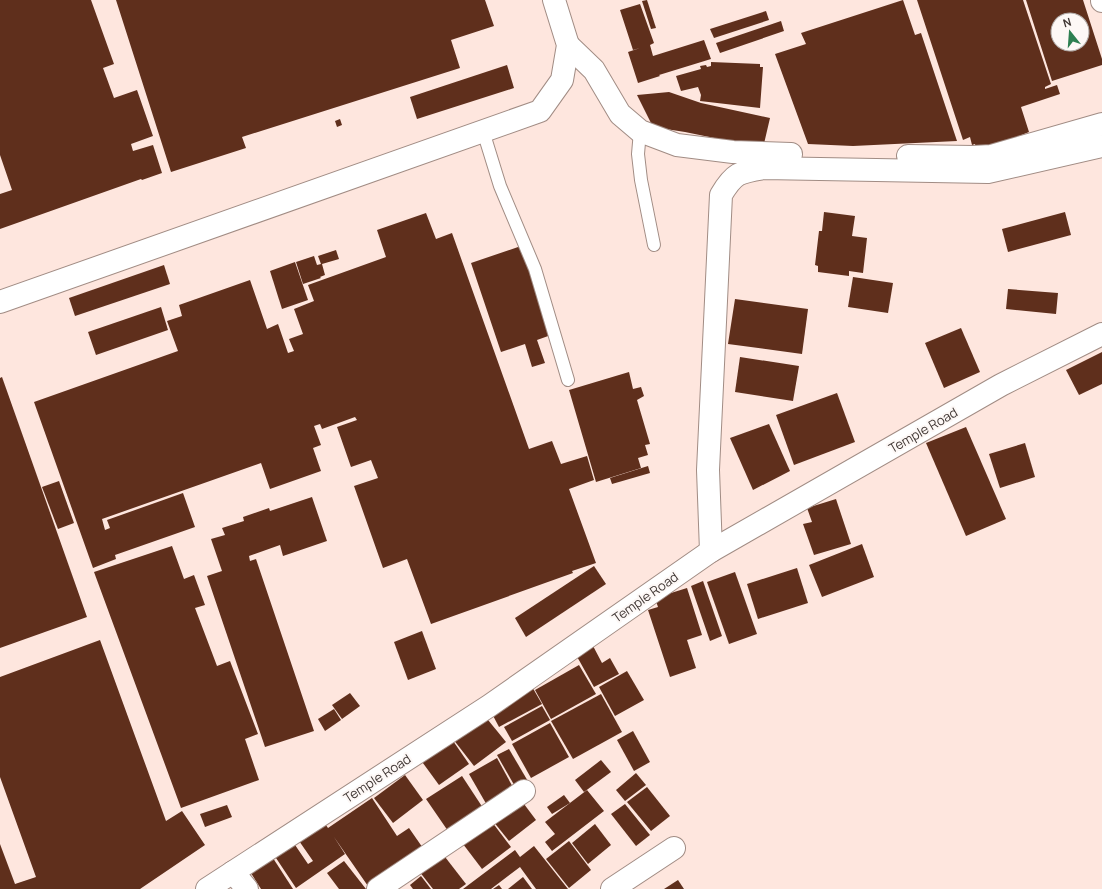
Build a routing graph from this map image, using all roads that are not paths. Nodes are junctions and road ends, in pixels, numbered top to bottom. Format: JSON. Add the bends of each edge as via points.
{"nodes":[{"id":1,"x":558,"y":1,"type":"edge"},
{"id":2,"x":568,"y":44,"type":"junction"},
{"id":3,"x":1102,"y":124,"type":"edge"},
{"id":4,"x":483,"y":131,"type":"junction"},
{"id":5,"x":640,"y":131,"type":"junction"},
{"id":6,"x":1102,"y":146,"type":"edge"},
{"id":7,"x":654,"y":245,"type":"dead end"},
{"id":8,"x":0,"y":302,"type":"edge"},
{"id":9,"x":1102,"y":334,"type":"edge"},
{"id":10,"x":568,"y":380,"type":"dead end"},
{"id":11,"x":711,"y":551,"type":"junction"},
{"id":12,"x":524,"y":791,"type":"dead end"},
{"id":13,"x":674,"y":848,"type":"dead end"},
{"id":14,"x":233,"y":872,"type":"junction"},
{"id":15,"x":207,"y":889,"type":"edge"},
{"id":16,"x":247,"y":889,"type":"edge"},
{"id":17,"x":378,"y":889,"type":"edge"},
{"id":18,"x":612,"y":889,"type":"edge"}],
"edges":[{"from":1,"to":2,"type":"street"},
{"from":2,"to":4,"type":"street","via":[[562,80],[540,110]]},
{"from":2,"to":5,"type":"street","via":[[594,70],[620,114]]},
{"from":3,"to":5,"type":"street","via":[[991,156],[973,157],[733,152],[677,145]]},
{"from":4,"to":8,"type":"street"},
{"from":4,"to":10,"type":"lane","via":[[500,186],[535,269]]},
{"from":5,"to":7,"type":"lane","via":[[639,167]]},
{"from":6,"to":11,"type":"street","via":[[988,172],[764,168],[744,171],[730,180],[721,195],[708,470]]},
{"from":9,"to":11,"type":"street","name":"Temple Road","via":[[1001,384]]},
{"from":11,"to":14,"type":"street","name":"Temple Road","via":[[488,706]]},
{"from":12,"to":17,"type":"street"},
{"from":13,"to":18,"type":"street"},
{"from":14,"to":15,"type":"street","name":"Temple Road"},
{"from":14,"to":16,"type":"street"}]}
